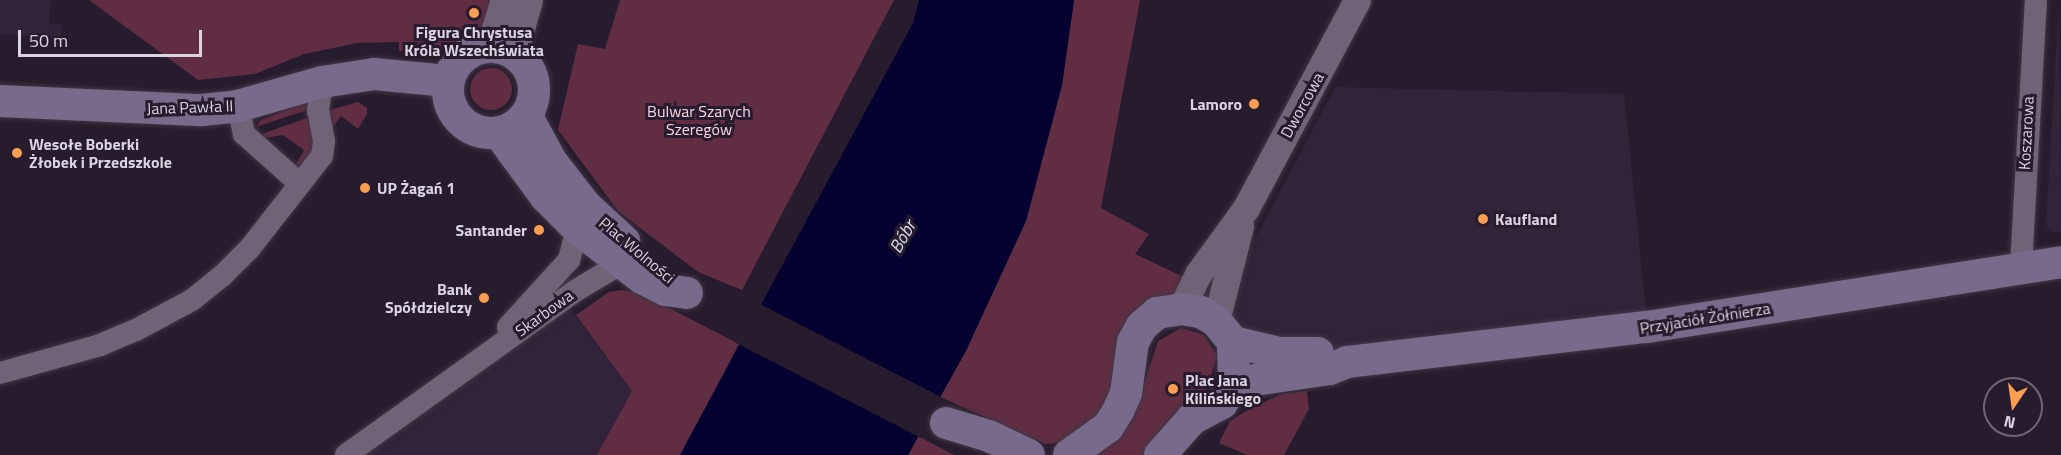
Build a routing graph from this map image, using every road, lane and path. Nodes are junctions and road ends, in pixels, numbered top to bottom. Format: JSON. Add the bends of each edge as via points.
{"nodes":[{"id":1,"x":504,"y":0,"type":"edge"},
{"id":2,"x":529,"y":0,"type":"edge"},
{"id":3,"x":1357,"y":0,"type":"edge"},
{"id":4,"x":2036,"y":0,"type":"edge"},
{"id":5,"x":474,"y":49,"type":"junction"},
{"id":6,"x":521,"y":59,"type":"junction"},
{"id":7,"x":448,"y":81,"type":"junction"},
{"id":8,"x":322,"y":82,"type":"junction"},
{"id":9,"x":0,"y":101,"type":"edge"},
{"id":10,"x":238,"y":106,"type":"junction"},
{"id":11,"x":526,"y":115,"type":"junction"},
{"id":12,"x":499,"y":133,"type":"junction"},
{"id":13,"x":299,"y":183,"type":"junction"},
{"id":14,"x":1246,"y":208,"type":"junction"},
{"id":15,"x":577,"y":228,"type":"junction"},
{"id":16,"x":2061,"y":262,"type":"edge"},
{"id":17,"x":620,"y":264,"type":"junction"},
{"id":18,"x":2021,"y":267,"type":"junction"},
{"id":19,"x":1181,"y":309,"type":"junction"},
{"id":20,"x":1225,"y":331,"type":"junction"},
{"id":21,"x":1347,"y":362,"type":"junction"},
{"id":22,"x":470,"y":367,"type":"junction"},
{"id":23,"x":0,"y":374,"type":"edge"},
{"id":24,"x":1234,"y":383,"type":"junction"},
{"id":25,"x":346,"y":455,"type":"edge"},
{"id":26,"x":985,"y":455,"type":"edge"},
{"id":27,"x":1029,"y":455,"type":"edge"},
{"id":28,"x":1069,"y":455,"type":"edge"},
{"id":29,"x":1160,"y":455,"type":"edge"}],
"edges":[{"from":1,"to":5,"type":"street","via":[[493,35]]},
{"from":2,"to":6,"type":"street","via":[[517,42]]},
{"from":3,"to":14,"type":"street","name":"Dworcowa"},
{"from":4,"to":18,"type":"street","name":"Koszarowa"},
{"from":5,"to":6,"type":"main road","via":[[502,48]]},
{"from":5,"to":7,"type":"main road","via":[[462,57]]},
{"from":6,"to":11,"type":"main road","via":[[534,81],[532,105]]},
{"from":7,"to":8,"type":"main road","name":"Jana Pawła II","via":[[386,74]]},
{"from":7,"to":12,"type":"main road","via":[[451,109],[460,121],[478,131]]},
{"from":8,"to":10,"type":"main road","name":"Jana Pawła II"},
{"from":8,"to":13,"type":"street","via":[[318,111],[324,147],[316,167]]},
{"from":9,"to":10,"type":"main road","name":"Jana Pawła II","via":[[161,110]]},
{"from":10,"to":13,"type":"street","via":[[244,135]]},
{"from":11,"to":12,"type":"main road"},
{"from":11,"to":17,"type":"main road","name":"Plac Wolności","via":[[551,161],[586,206],[687,293],[666,290]]},
{"from":12,"to":15,"type":"main road","name":"Plac Wolności","via":[[546,197]]},
{"from":13,"to":23,"type":"street","via":[[250,248],[192,300],[100,345]]},
{"from":14,"to":19,"type":"street","name":"Dworcowa","via":[[1198,274]]},
{"from":14,"to":20,"type":"street","name":"Dworcowa"},
{"from":15,"to":17,"type":"main road","name":"Plac Wolności"},
{"from":15,"to":22,"type":"street","name":"Skarbowa","via":[[569,260]]},
{"from":16,"to":18,"type":"main road","name":"Przyjaciół Żołnierza"},
{"from":17,"to":22,"type":"street","name":"Skarbowa","via":[[575,291]]},
{"from":18,"to":21,"type":"main road","name":"Przyjaciół Żołnierza","via":[[1647,327]]},
{"from":19,"to":20,"type":"main road","name":"Przyjaciół Żołnierza","via":[[1201,312]]},
{"from":19,"to":28,"type":"main road","via":[[1157,313],[1142,326],[1133,342],[1126,393],[1118,411],[1108,427]]},
{"from":20,"to":21,"type":"main road","name":"Przyjaciół Żołnierza","via":[[1280,353],[1327,353]]},
{"from":20,"to":24,"type":"main road"},
{"from":21,"to":24,"type":"main road","name":"Przyjaciół Żołnierza","via":[[1330,369]]},
{"from":22,"to":25,"type":"street","name":"Skarbowa"},
{"from":24,"to":29,"type":"main road","via":[[1222,403],[1192,419]]},
{"from":26,"to":27,"type":"main road","via":[[946,423],[989,436]]}]}
